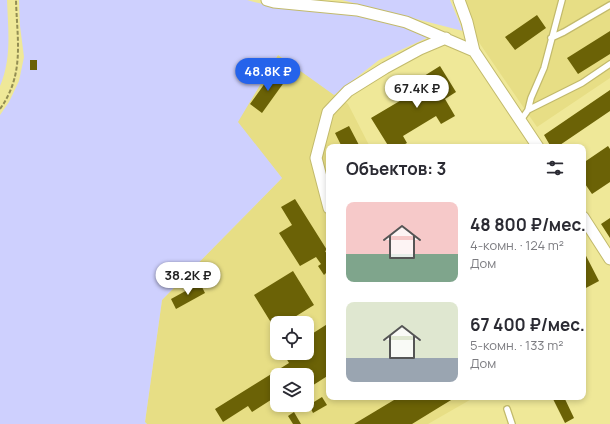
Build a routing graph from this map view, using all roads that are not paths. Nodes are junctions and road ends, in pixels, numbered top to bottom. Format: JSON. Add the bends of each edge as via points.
{"nodes":[{"id":1,"x":267,"y":0,"type":"edge"},
{"id":2,"x":459,"y":0,"type":"edge"},
{"id":3,"x":562,"y":0,"type":"edge"},
{"id":4,"x":610,"y":5,"type":"edge"},
{"id":5,"x":446,"y":38,"type":"junction"},
{"id":6,"x":551,"y":38,"type":"junction"},
{"id":7,"x":474,"y":51,"type":"junction"},
{"id":8,"x":610,"y":64,"type":"edge"},
{"id":9,"x":528,"y":110,"type":"junction"},
{"id":10,"x":520,"y":120,"type":"junction"},
{"id":11,"x":536,"y":144,"type":"edge"},
{"id":12,"x":326,"y":196,"type":"edge"},
{"id":13,"x":586,"y":222,"type":"edge"},
{"id":14,"x":610,"y":259,"type":"edge"},
{"id":15,"x":507,"y":409,"type":"dead end"},
{"id":16,"x":512,"y":424,"type":"edge"}],
"edges":[{"from":1,"to":5,"type":"street","via":[[357,10],[406,22]]},
{"from":2,"to":7,"type":"street"},
{"from":3,"to":6,"type":"lane"},
{"from":4,"to":6,"type":"lane"},
{"from":5,"to":7,"type":"street"},
{"from":5,"to":12,"type":"street","via":[[406,57],[348,91],[328,112],[316,158]]},
{"from":6,"to":9,"type":"lane","via":[[544,68]]},
{"from":7,"to":10,"type":"street"},
{"from":8,"to":9,"type":"lane"},
{"from":9,"to":10,"type":"lane"},
{"from":10,"to":11,"type":"street"},
{"from":13,"to":14,"type":"street"},
{"from":15,"to":16,"type":"lane"}]}
